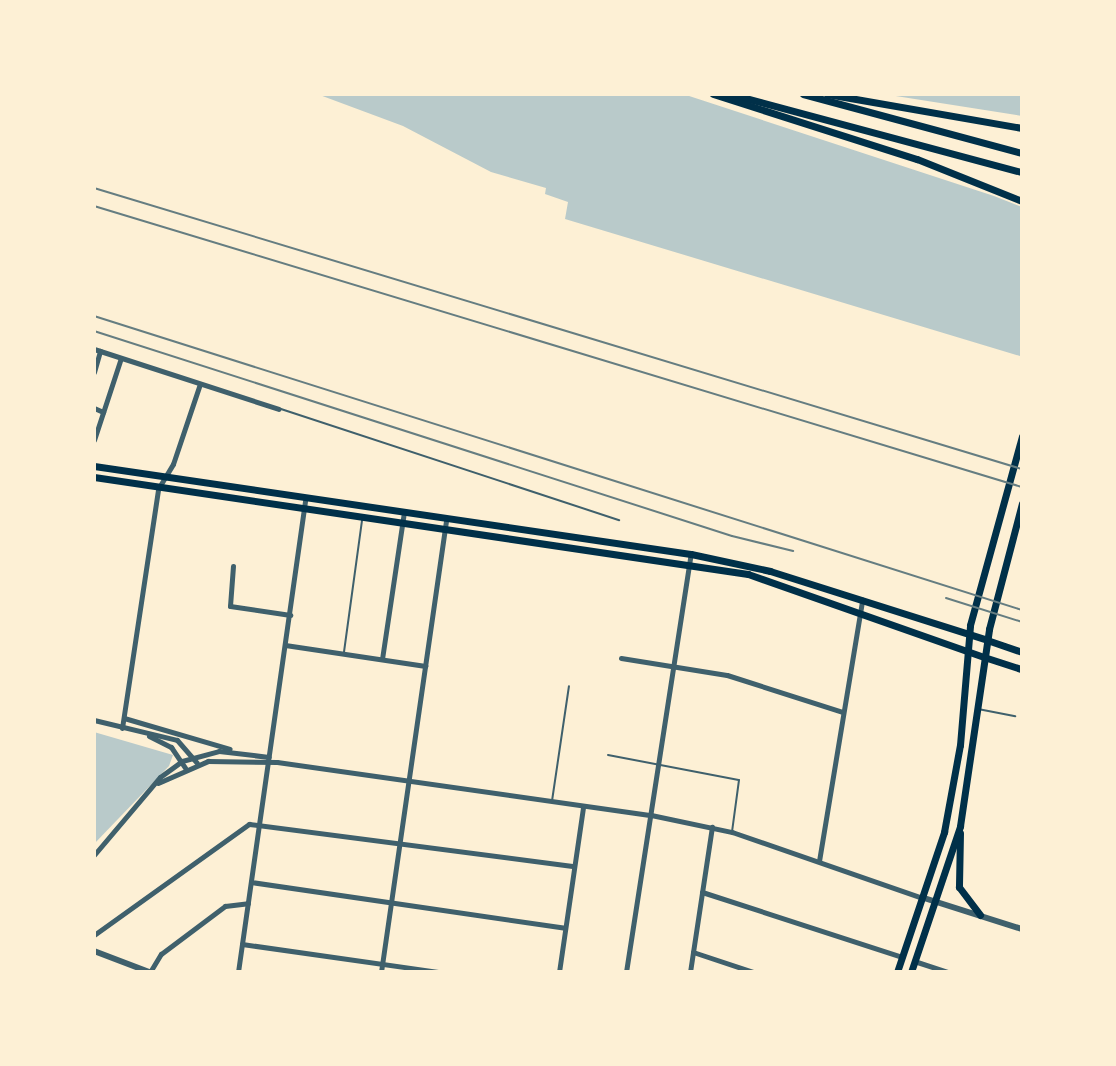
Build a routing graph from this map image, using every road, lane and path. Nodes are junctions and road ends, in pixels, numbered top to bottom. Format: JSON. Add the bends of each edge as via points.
{"nodes":[{"id":1,"x":713,"y":94,"type":"edge"},
{"id":2,"x":730,"y":94,"type":"edge"},
{"id":3,"x":803,"y":94,"type":"edge"},
{"id":4,"x":827,"y":94,"type":"edge"},
{"id":5,"x":1022,"y":128,"type":"edge"},
{"id":6,"x":1022,"y":153,"type":"edge"},
{"id":7,"x":1022,"y":172,"type":"edge"},
{"id":8,"x":1022,"y":201,"type":"edge"},
{"id":9,"x":97,"y":350,"type":"edge"},
{"id":10,"x":121,"y":358,"type":"junction"},
{"id":11,"x":94,"y":372,"type":"edge"},
{"id":12,"x":200,"y":384,"type":"junction"},
{"id":13,"x":94,"y":408,"type":"edge"},
{"id":14,"x":279,"y":409,"type":"joint"},
{"id":15,"x":103,"y":412,"type":"junction"},
{"id":16,"x":1022,"y":436,"type":"edge"},
{"id":17,"x":94,"y":440,"type":"edge"},
{"id":18,"x":94,"y":466,"type":"edge"},
{"id":19,"x":94,"y":477,"type":"edge"},
{"id":20,"x":162,"y":478,"type":"junction"},
{"id":21,"x":158,"y":489,"type":"junction"},
{"id":22,"x":243,"y":489,"type":"junction"},
{"id":23,"x":305,"y":499,"type":"junction"},
{"id":24,"x":241,"y":501,"type":"junction"},
{"id":25,"x":1022,"y":503,"type":"edge"},
{"id":26,"x":303,"y":511,"type":"junction"},
{"id":27,"x":404,"y":512,"type":"junction"},
{"id":28,"x":362,"y":519,"type":"junction"},
{"id":29,"x":446,"y":519,"type":"junction"},
{"id":30,"x":619,"y":520,"type":"dead end"},
{"id":31,"x":402,"y":524,"type":"junction"},
{"id":32,"x":445,"y":530,"type":"junction"},
{"id":33,"x":691,"y":554,"type":"junction"},
{"id":34,"x":689,"y":564,"type":"junction"},
{"id":35,"x":233,"y":566,"type":"dead end"},
{"id":36,"x":862,"y":600,"type":"junction"},
{"id":37,"x":859,"y":611,"type":"junction"},
{"id":38,"x":290,"y":615,"type":"junction"},
{"id":39,"x":968,"y":635,"type":"junction"},
{"id":40,"x":987,"y":640,"type":"junction"},
{"id":41,"x":285,"y":645,"type":"junction"},
{"id":42,"x":967,"y":651,"type":"junction"},
{"id":43,"x":1022,"y":652,"type":"edge"},
{"id":44,"x":344,"y":653,"type":"junction"},
{"id":45,"x":984,"y":657,"type":"junction"},
{"id":46,"x":621,"y":658,"type":"dead end"},
{"id":47,"x":382,"y":659,"type":"junction"},
{"id":48,"x":425,"y":666,"type":"junction"},
{"id":49,"x":674,"y":667,"type":"junction"},
{"id":50,"x":1022,"y":669,"type":"edge"},
{"id":51,"x":569,"y":686,"type":"dead end"},
{"id":52,"x":977,"y":709,"type":"junction"},
{"id":53,"x":842,"y":712,"type":"junction"},
{"id":54,"x":1015,"y":716,"type":"dead end"},
{"id":55,"x":124,"y":718,"type":"junction"},
{"id":56,"x":94,"y":720,"type":"edge"},
{"id":57,"x":122,"y":728,"type":"junction"},
{"id":58,"x":146,"y":735,"type":"junction"},
{"id":59,"x":234,"y":751,"type":"junction"},
{"id":60,"x":193,"y":755,"type":"junction"},
{"id":61,"x":608,"y":755,"type":"dead end"},
{"id":62,"x":268,"y":760,"type":"junction"},
{"id":63,"x":182,"y":761,"type":"junction"},
{"id":64,"x":197,"y":763,"type":"junction"},
{"id":65,"x":659,"y":763,"type":"junction"},
{"id":66,"x":185,"y":768,"type":"junction"},
{"id":67,"x":410,"y":781,"type":"junction"},
{"id":68,"x":158,"y":783,"type":"junction"},
{"id":69,"x":552,"y":802,"type":"junction"},
{"id":70,"x":583,"y":807,"type":"junction"},
{"id":71,"x":651,"y":815,"type":"junction"},
{"id":72,"x":259,"y":823,"type":"junction"},
{"id":73,"x":713,"y":826,"type":"junction"},
{"id":74,"x":960,"y":826,"type":"junction"},
{"id":75,"x":732,"y":832,"type":"junction"},
{"id":76,"x":401,"y":844,"type":"junction"},
{"id":77,"x":94,"y":855,"type":"edge"},
{"id":78,"x":819,"y":861,"type":"junction"},
{"id":79,"x":572,"y":866,"type":"junction"},
{"id":80,"x":251,"y":882,"type":"junction"},
{"id":81,"x":702,"y":892,"type":"junction"},
{"id":82,"x":924,"y":898,"type":"junction"},
{"id":83,"x":935,"y":902,"type":"junction"},
{"id":84,"x":248,"y":903,"type":"junction"},
{"id":85,"x":392,"y":904,"type":"junction"},
{"id":86,"x":980,"y":915,"type":"junction"},
{"id":87,"x":565,"y":928,"type":"junction"},
{"id":88,"x":1022,"y":929,"type":"edge"},
{"id":89,"x":94,"y":935,"type":"edge"},
{"id":90,"x":242,"y":944,"type":"junction"},
{"id":91,"x":94,"y":951,"type":"edge"},
{"id":92,"x":693,"y":952,"type":"junction"},
{"id":93,"x":902,"y":957,"type":"junction"},
{"id":94,"x":914,"y":961,"type":"junction"},
{"id":95,"x":382,"y":963,"type":"junction"},
{"id":96,"x":150,"y":972,"type":"edge"},
{"id":97,"x":238,"y":972,"type":"edge"},
{"id":98,"x":381,"y":972,"type":"edge"},
{"id":99,"x":438,"y":972,"type":"edge"},
{"id":100,"x":559,"y":972,"type":"edge"},
{"id":101,"x":626,"y":972,"type":"edge"},
{"id":102,"x":690,"y":972,"type":"edge"},
{"id":103,"x":753,"y":972,"type":"edge"},
{"id":104,"x":897,"y":972,"type":"edge"},
{"id":105,"x":911,"y":972,"type":"edge"},
{"id":106,"x":947,"y":972,"type":"edge"}],
"edges":[{"from":1,"to":8,"type":"main road","via":[[917,159]]},
{"from":2,"to":7,"type":"main road"},
{"from":3,"to":6,"type":"main road"},
{"from":4,"to":5,"type":"main road"},
{"from":9,"to":10,"type":"street"},
{"from":9,"to":11,"type":"street"},
{"from":10,"to":12,"type":"street"},
{"from":10,"to":15,"type":"street"},
{"from":12,"to":14,"type":"street"},
{"from":12,"to":20,"type":"street","via":[[173,464]]},
{"from":13,"to":15,"type":"street"},
{"from":14,"to":30,"type":"lane"},
{"from":15,"to":17,"type":"street"},
{"from":16,"to":39,"type":"main road"},
{"from":18,"to":20,"type":"main road"},
{"from":19,"to":21,"type":"main road"},
{"from":20,"to":21,"type":"street"},
{"from":20,"to":22,"type":"main road"},
{"from":21,"to":24,"type":"main road"},
{"from":21,"to":55,"type":"street"},
{"from":22,"to":23,"type":"main road"},
{"from":22,"to":24,"type":"main road"},
{"from":23,"to":26,"type":"street"},
{"from":23,"to":27,"type":"main road"},
{"from":24,"to":26,"type":"main road"},
{"from":25,"to":40,"type":"main road"},
{"from":26,"to":28,"type":"main road"},
{"from":26,"to":38,"type":"street"},
{"from":27,"to":29,"type":"main road"},
{"from":27,"to":31,"type":"street"},
{"from":28,"to":31,"type":"main road"},
{"from":28,"to":44,"type":"lane"},
{"from":29,"to":32,"type":"street"},
{"from":29,"to":33,"type":"main road"},
{"from":31,"to":32,"type":"main road"},
{"from":31,"to":47,"type":"street"},
{"from":32,"to":34,"type":"main road"},
{"from":32,"to":48,"type":"street"},
{"from":33,"to":34,"type":"street"},
{"from":33,"to":36,"type":"main road","via":[[770,571]]},
{"from":34,"to":37,"type":"main road","via":[[757,576]]},
{"from":34,"to":49,"type":"street"},
{"from":35,"to":38,"type":"street","via":[[230,606]]},
{"from":36,"to":37,"type":"street"},
{"from":36,"to":39,"type":"main road"},
{"from":37,"to":42,"type":"main road"},
{"from":37,"to":53,"type":"street"},
{"from":38,"to":41,"type":"street"},
{"from":39,"to":40,"type":"main road"},
{"from":39,"to":42,"type":"main road"},
{"from":40,"to":43,"type":"main road"},
{"from":40,"to":45,"type":"main road"},
{"from":41,"to":44,"type":"street"},
{"from":41,"to":62,"type":"street"},
{"from":42,"to":45,"type":"main road"},
{"from":42,"to":82,"type":"main road","via":[[953,788]]},
{"from":44,"to":47,"type":"street"},
{"from":45,"to":50,"type":"main road"},
{"from":45,"to":52,"type":"main road"},
{"from":46,"to":49,"type":"street"},
{"from":47,"to":48,"type":"street"},
{"from":48,"to":67,"type":"street"},
{"from":49,"to":53,"type":"street","via":[[727,675]]},
{"from":49,"to":65,"type":"street"},
{"from":51,"to":69,"type":"lane"},
{"from":52,"to":54,"type":"lane"},
{"from":52,"to":74,"type":"main road"},
{"from":53,"to":78,"type":"street"},
{"from":55,"to":57,"type":"street"},
{"from":55,"to":59,"type":"street"},
{"from":56,"to":57,"type":"street"},
{"from":57,"to":58,"type":"street"},
{"from":58,"to":60,"type":"street","via":[[177,740]]},
{"from":58,"to":63,"type":"street","via":[[171,747]]},
{"from":59,"to":60,"type":"street"},
{"from":59,"to":62,"type":"street"},
{"from":60,"to":63,"type":"street"},
{"from":60,"to":64,"type":"street"},
{"from":61,"to":65,"type":"lane"},
{"from":62,"to":64,"type":"street"},
{"from":62,"to":67,"type":"street"},
{"from":62,"to":72,"type":"street"},
{"from":63,"to":66,"type":"street"},
{"from":63,"to":68,"type":"street"},
{"from":64,"to":66,"type":"street"},
{"from":65,"to":71,"type":"street"},
{"from":65,"to":75,"type":"lane","via":[[740,781]]},
{"from":66,"to":68,"type":"street"},
{"from":67,"to":69,"type":"street"},
{"from":67,"to":76,"type":"street"},
{"from":68,"to":77,"type":"street"},
{"from":69,"to":70,"type":"street"},
{"from":70,"to":71,"type":"street"},
{"from":70,"to":79,"type":"street"},
{"from":71,"to":73,"type":"street"},
{"from":71,"to":101,"type":"street"},
{"from":72,"to":76,"type":"street"},
{"from":72,"to":80,"type":"street"},
{"from":72,"to":89,"type":"street","via":[[242,826]]},
{"from":73,"to":75,"type":"street"},
{"from":73,"to":81,"type":"street"},
{"from":74,"to":83,"type":"main road"},
{"from":74,"to":86,"type":"main road","via":[[959,887]]},
{"from":75,"to":78,"type":"street"},
{"from":76,"to":79,"type":"street"},
{"from":76,"to":85,"type":"street"},
{"from":78,"to":82,"type":"street"},
{"from":79,"to":87,"type":"street"},
{"from":80,"to":84,"type":"street"},
{"from":80,"to":85,"type":"street"},
{"from":81,"to":92,"type":"street"},
{"from":81,"to":93,"type":"street"},
{"from":82,"to":83,"type":"street"},
{"from":82,"to":93,"type":"main road"},
{"from":83,"to":86,"type":"street"},
{"from":83,"to":94,"type":"main road"},
{"from":84,"to":90,"type":"street"},
{"from":84,"to":96,"type":"street","via":[[225,906],[161,954]]},
{"from":85,"to":87,"type":"street"},
{"from":85,"to":95,"type":"street"},
{"from":86,"to":88,"type":"street"},
{"from":87,"to":100,"type":"street"},
{"from":90,"to":95,"type":"street"},
{"from":90,"to":97,"type":"street"},
{"from":91,"to":96,"type":"street"},
{"from":92,"to":102,"type":"street"},
{"from":92,"to":103,"type":"street"},
{"from":93,"to":104,"type":"main road"},
{"from":94,"to":105,"type":"main road"},
{"from":94,"to":106,"type":"street"},
{"from":95,"to":98,"type":"street"},
{"from":95,"to":99,"type":"street"}]}
